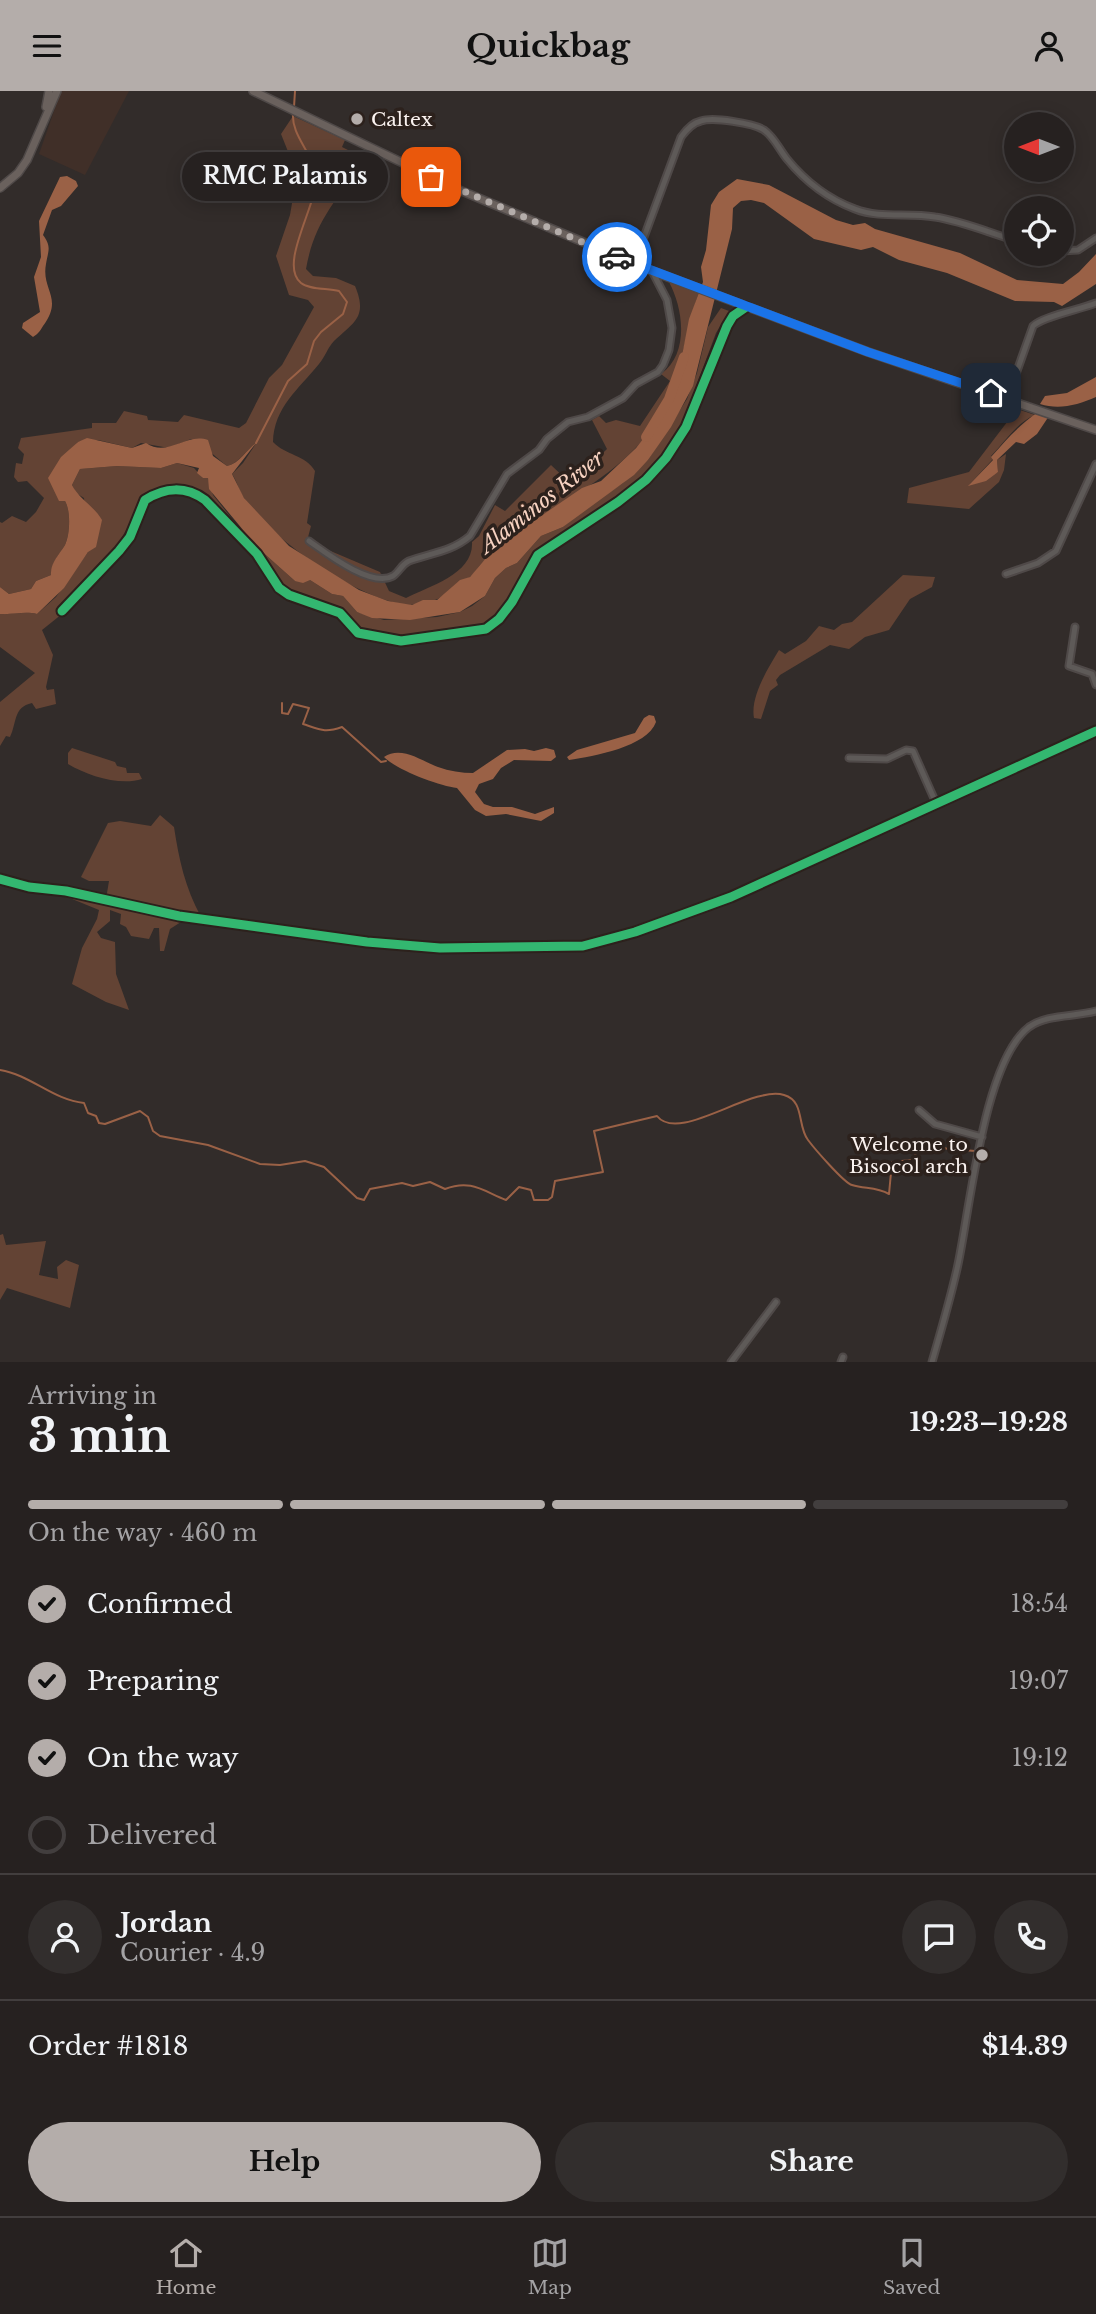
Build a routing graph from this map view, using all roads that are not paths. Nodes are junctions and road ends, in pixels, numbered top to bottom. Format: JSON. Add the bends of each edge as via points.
{"nodes":[{"id":1,"x":50,"y":91,"type":"edge"},
{"id":2,"x":57,"y":91,"type":"edge"},
{"id":3,"x":253,"y":91,"type":"edge"},
{"id":4,"x":45,"y":113,"type":"junction"},
{"id":5,"x":0,"y":188,"type":"edge"},
{"id":6,"x":1004,"y":237,"type":"edge"},
{"id":7,"x":1096,"y":238,"type":"edge"},
{"id":8,"x":1074,"y":250,"type":"edge"},
{"id":9,"x":634,"y":264,"type":"junction"},
{"id":10,"x":652,"y":271,"type":"junction"},
{"id":11,"x":1096,"y":303,"type":"edge"},
{"id":12,"x":746,"y":307,"type":"junction"},
{"id":13,"x":1007,"y":399,"type":"junction"},
{"id":14,"x":1096,"y":430,"type":"edge"},
{"id":15,"x":1096,"y":464,"type":"edge"},
{"id":16,"x":309,"y":541,"type":"dead end"},
{"id":17,"x":1006,"y":575,"type":"dead end"},
{"id":18,"x":62,"y":611,"type":"dead end"},
{"id":19,"x":1075,"y":627,"type":"dead end"},
{"id":20,"x":1096,"y":685,"type":"edge"},
{"id":21,"x":1096,"y":731,"type":"edge"},
{"id":22,"x":849,"y":758,"type":"dead end"},
{"id":23,"x":936,"y":803,"type":"junction"},
{"id":24,"x":0,"y":879,"type":"edge"},
{"id":25,"x":1096,"y":1011,"type":"edge"},
{"id":26,"x":919,"y":1110,"type":"dead end"},
{"id":27,"x":982,"y":1137,"type":"junction"},
{"id":28,"x":776,"y":1302,"type":"dead end"},
{"id":29,"x":731,"y":1362,"type":"edge"},
{"id":30,"x":932,"y":1362,"type":"edge"}],
"edges":[{"from":1,"to":4,"type":"main road"},
{"from":2,"to":4,"type":"main road"},
{"from":3,"to":9,"type":"main road","via":[[457,189]]},
{"from":4,"to":5,"type":"main road","via":[[27,160]]},
{"from":6,"to":9,"type":"street","via":[[939,218],[855,210],[803,177],[763,129],[703,120],[681,137]]},
{"from":7,"to":8,"type":"street"},
{"from":9,"to":10,"type":"main road"},
{"from":10,"to":12,"type":"main road"},
{"from":10,"to":16,"type":"street","via":[[667,300],[672,328],[663,365],[623,398],[568,422],[507,474],[464,541],[440,554],[407,562],[386,578],[339,563]]},
{"from":11,"to":13,"type":"street","via":[[1033,326]]},
{"from":12,"to":13,"type":"main road"},
{"from":12,"to":18,"type":"street","via":[[727,326],[686,427],[666,458],[618,502],[538,555],[512,602],[486,629],[401,641],[358,633],[340,613],[279,588],[257,554],[205,500],[172,489],[145,500],[130,537]]},
{"from":13,"to":14,"type":"main road"},
{"from":15,"to":17,"type":"street","via":[[1056,551]]},
{"from":19,"to":20,"type":"street","via":[[1069,666],[1092,674]]},
{"from":21,"to":23,"type":"street"},
{"from":22,"to":23,"type":"street","via":[[887,759],[913,751]]},
{"from":23,"to":24,"type":"street","via":[[731,897],[583,946],[440,948],[367,942],[179,916]]},
{"from":25,"to":27,"type":"street","via":[[1042,1021],[1025,1031],[1000,1074]]},
{"from":26,"to":27,"type":"street","via":[[935,1124]]},
{"from":27,"to":30,"type":"street","via":[[957,1269]]},
{"from":28,"to":29,"type":"street"}]}
